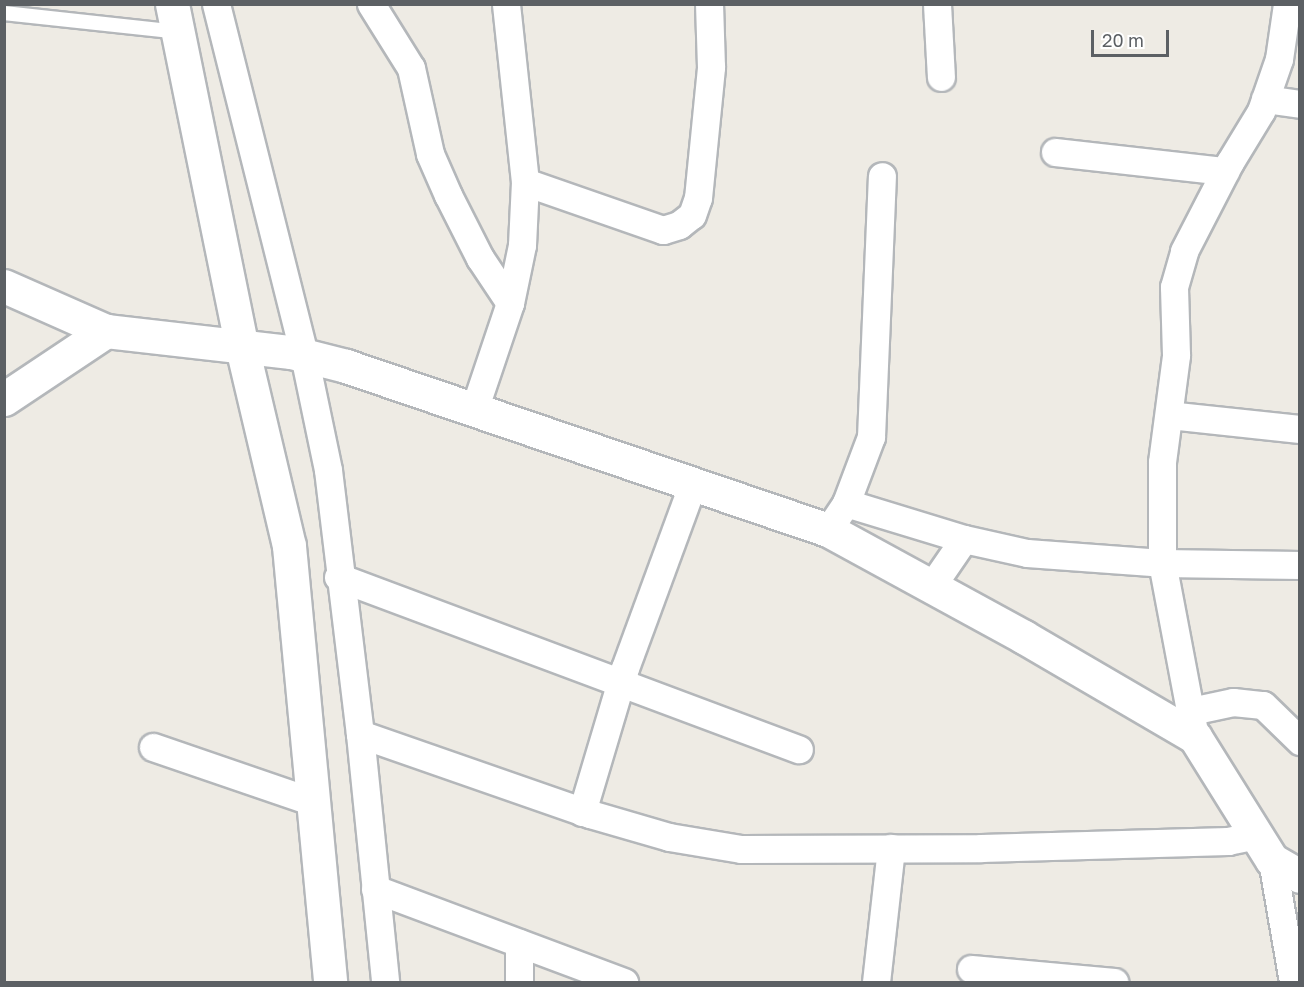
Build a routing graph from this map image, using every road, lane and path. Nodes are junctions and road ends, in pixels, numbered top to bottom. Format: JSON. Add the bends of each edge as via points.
{"nodes":[{"id":1,"x":216,"y":4,"type":"edge"},
{"id":2,"x":371,"y":4,"type":"edge"},
{"id":3,"x":506,"y":4,"type":"edge"},
{"id":4,"x":709,"y":4,"type":"edge"},
{"id":5,"x":937,"y":4,"type":"edge"},
{"id":6,"x":1287,"y":4,"type":"edge"},
{"id":7,"x":4,"y":13,"type":"edge"},
{"id":8,"x":175,"y":18,"type":"edge"},
{"id":9,"x":941,"y":77,"type":"dead end"},
{"id":10,"x":1265,"y":99,"type":"junction"},
{"id":11,"x":1299,"y":105,"type":"edge"},
{"id":12,"x":1055,"y":152,"type":"dead end"},
{"id":13,"x":1225,"y":171,"type":"junction"},
{"id":14,"x":882,"y":176,"type":"dead end"},
{"id":15,"x":525,"y":182,"type":"junction"},
{"id":16,"x":4,"y":286,"type":"edge"},
{"id":17,"x":510,"y":303,"type":"junction"},
{"id":18,"x":106,"y":331,"type":"junction"},
{"id":19,"x":276,"y":351,"type":"junction"},
{"id":20,"x":4,"y":399,"type":"edge"},
{"id":21,"x":474,"y":410,"type":"junction"},
{"id":22,"x":1169,"y":415,"type":"junction"},
{"id":23,"x":1299,"y":429,"type":"edge"},
{"id":24,"x":692,"y":486,"type":"junction"},
{"id":25,"x":846,"y":503,"type":"junction"},
{"id":26,"x":828,"y":530,"type":"junction"},
{"id":27,"x":964,"y":539,"type":"junction"},
{"id":28,"x":1162,"y":563,"type":"junction"},
{"id":29,"x":1299,"y":565,"type":"edge"},
{"id":30,"x":338,"y":577,"type":"junction"},
{"id":31,"x":932,"y":587,"type":"junction"},
{"id":32,"x":621,"y":682,"type":"junction"},
{"id":33,"x":1193,"y":724,"type":"junction"},
{"id":34,"x":360,"y":734,"type":"junction"},
{"id":35,"x":1299,"y":741,"type":"edge"},
{"id":36,"x":153,"y":747,"type":"dead end"},
{"id":37,"x":799,"y":748,"type":"dead end"},
{"id":38,"x":314,"y":802,"type":"junction"},
{"id":39,"x":582,"y":812,"type":"junction"},
{"id":40,"x":1264,"y":847,"type":"junction"},
{"id":41,"x":891,"y":848,"type":"junction"},
{"id":42,"x":1299,"y":876,"type":"edge"},
{"id":43,"x":375,"y":889,"type":"junction"},
{"id":44,"x":519,"y":943,"type":"junction"},
{"id":45,"x":971,"y":969,"type":"dead end"},
{"id":46,"x":330,"y":982,"type":"edge"},
{"id":47,"x":385,"y":982,"type":"edge"},
{"id":48,"x":519,"y":982,"type":"edge"},
{"id":49,"x":624,"y":982,"type":"edge"},
{"id":50,"x":876,"y":982,"type":"edge"},
{"id":51,"x":1114,"y":982,"type":"edge"},
{"id":52,"x":1293,"y":982,"type":"edge"}],
"edges":[{"from":1,"to":19,"type":"street"},
{"from":2,"to":17,"type":"street","via":[[411,68],[430,154],[448,195],[480,258]]},
{"from":3,"to":15,"type":"street"},
{"from":4,"to":15,"type":"street","via":[[711,67],[698,198],[692,215],[663,230]]},
{"from":5,"to":9,"type":"street"},
{"from":6,"to":10,"type":"street","via":[[1279,58]]},
{"from":7,"to":8,"type":"lane"},
{"from":8,"to":19,"type":"street"},
{"from":10,"to":11,"type":"street"},
{"from":10,"to":13,"type":"street"},
{"from":12,"to":13,"type":"street"},
{"from":13,"to":22,"type":"street","via":[[1184,251],[1174,287],[1176,355]]},
{"from":14,"to":25,"type":"street","via":[[871,437]]},
{"from":15,"to":17,"type":"street","via":[[522,245]]},
{"from":16,"to":18,"type":"street"},
{"from":17,"to":21,"type":"street"},
{"from":18,"to":19,"type":"street"},
{"from":18,"to":20,"type":"street"},
{"from":19,"to":21,"type":"street"},
{"from":19,"to":30,"type":"street","via":[[328,470]]},
{"from":19,"to":38,"type":"street","via":[[289,546]]},
{"from":21,"to":24,"type":"street"},
{"from":22,"to":23,"type":"street"},
{"from":22,"to":28,"type":"street","via":[[1162,462]]},
{"from":24,"to":26,"type":"street"},
{"from":24,"to":32,"type":"street"},
{"from":25,"to":26,"type":"street"},
{"from":25,"to":27,"type":"street"},
{"from":26,"to":31,"type":"street"},
{"from":27,"to":28,"type":"street","via":[[1027,553]]},
{"from":27,"to":31,"type":"street"},
{"from":28,"to":29,"type":"street"},
{"from":28,"to":33,"type":"street"},
{"from":30,"to":32,"type":"street"},
{"from":30,"to":34,"type":"street"},
{"from":31,"to":33,"type":"street"},
{"from":32,"to":37,"type":"street"},
{"from":32,"to":39,"type":"street"},
{"from":33,"to":35,"type":"street","via":[[1233,702],[1263,705]]},
{"from":33,"to":40,"type":"street"},
{"from":34,"to":39,"type":"street"},
{"from":34,"to":43,"type":"street"},
{"from":36,"to":38,"type":"street"},
{"from":38,"to":46,"type":"street"},
{"from":39,"to":41,"type":"street","via":[[669,837],[741,849]]},
{"from":40,"to":41,"type":"street","via":[[1228,841]]},
{"from":40,"to":42,"type":"street"},
{"from":40,"to":52,"type":"street"},
{"from":41,"to":50,"type":"street"},
{"from":43,"to":44,"type":"street"},
{"from":43,"to":47,"type":"street"},
{"from":44,"to":48,"type":"street"},
{"from":44,"to":49,"type":"street"},
{"from":45,"to":51,"type":"street"}]}
